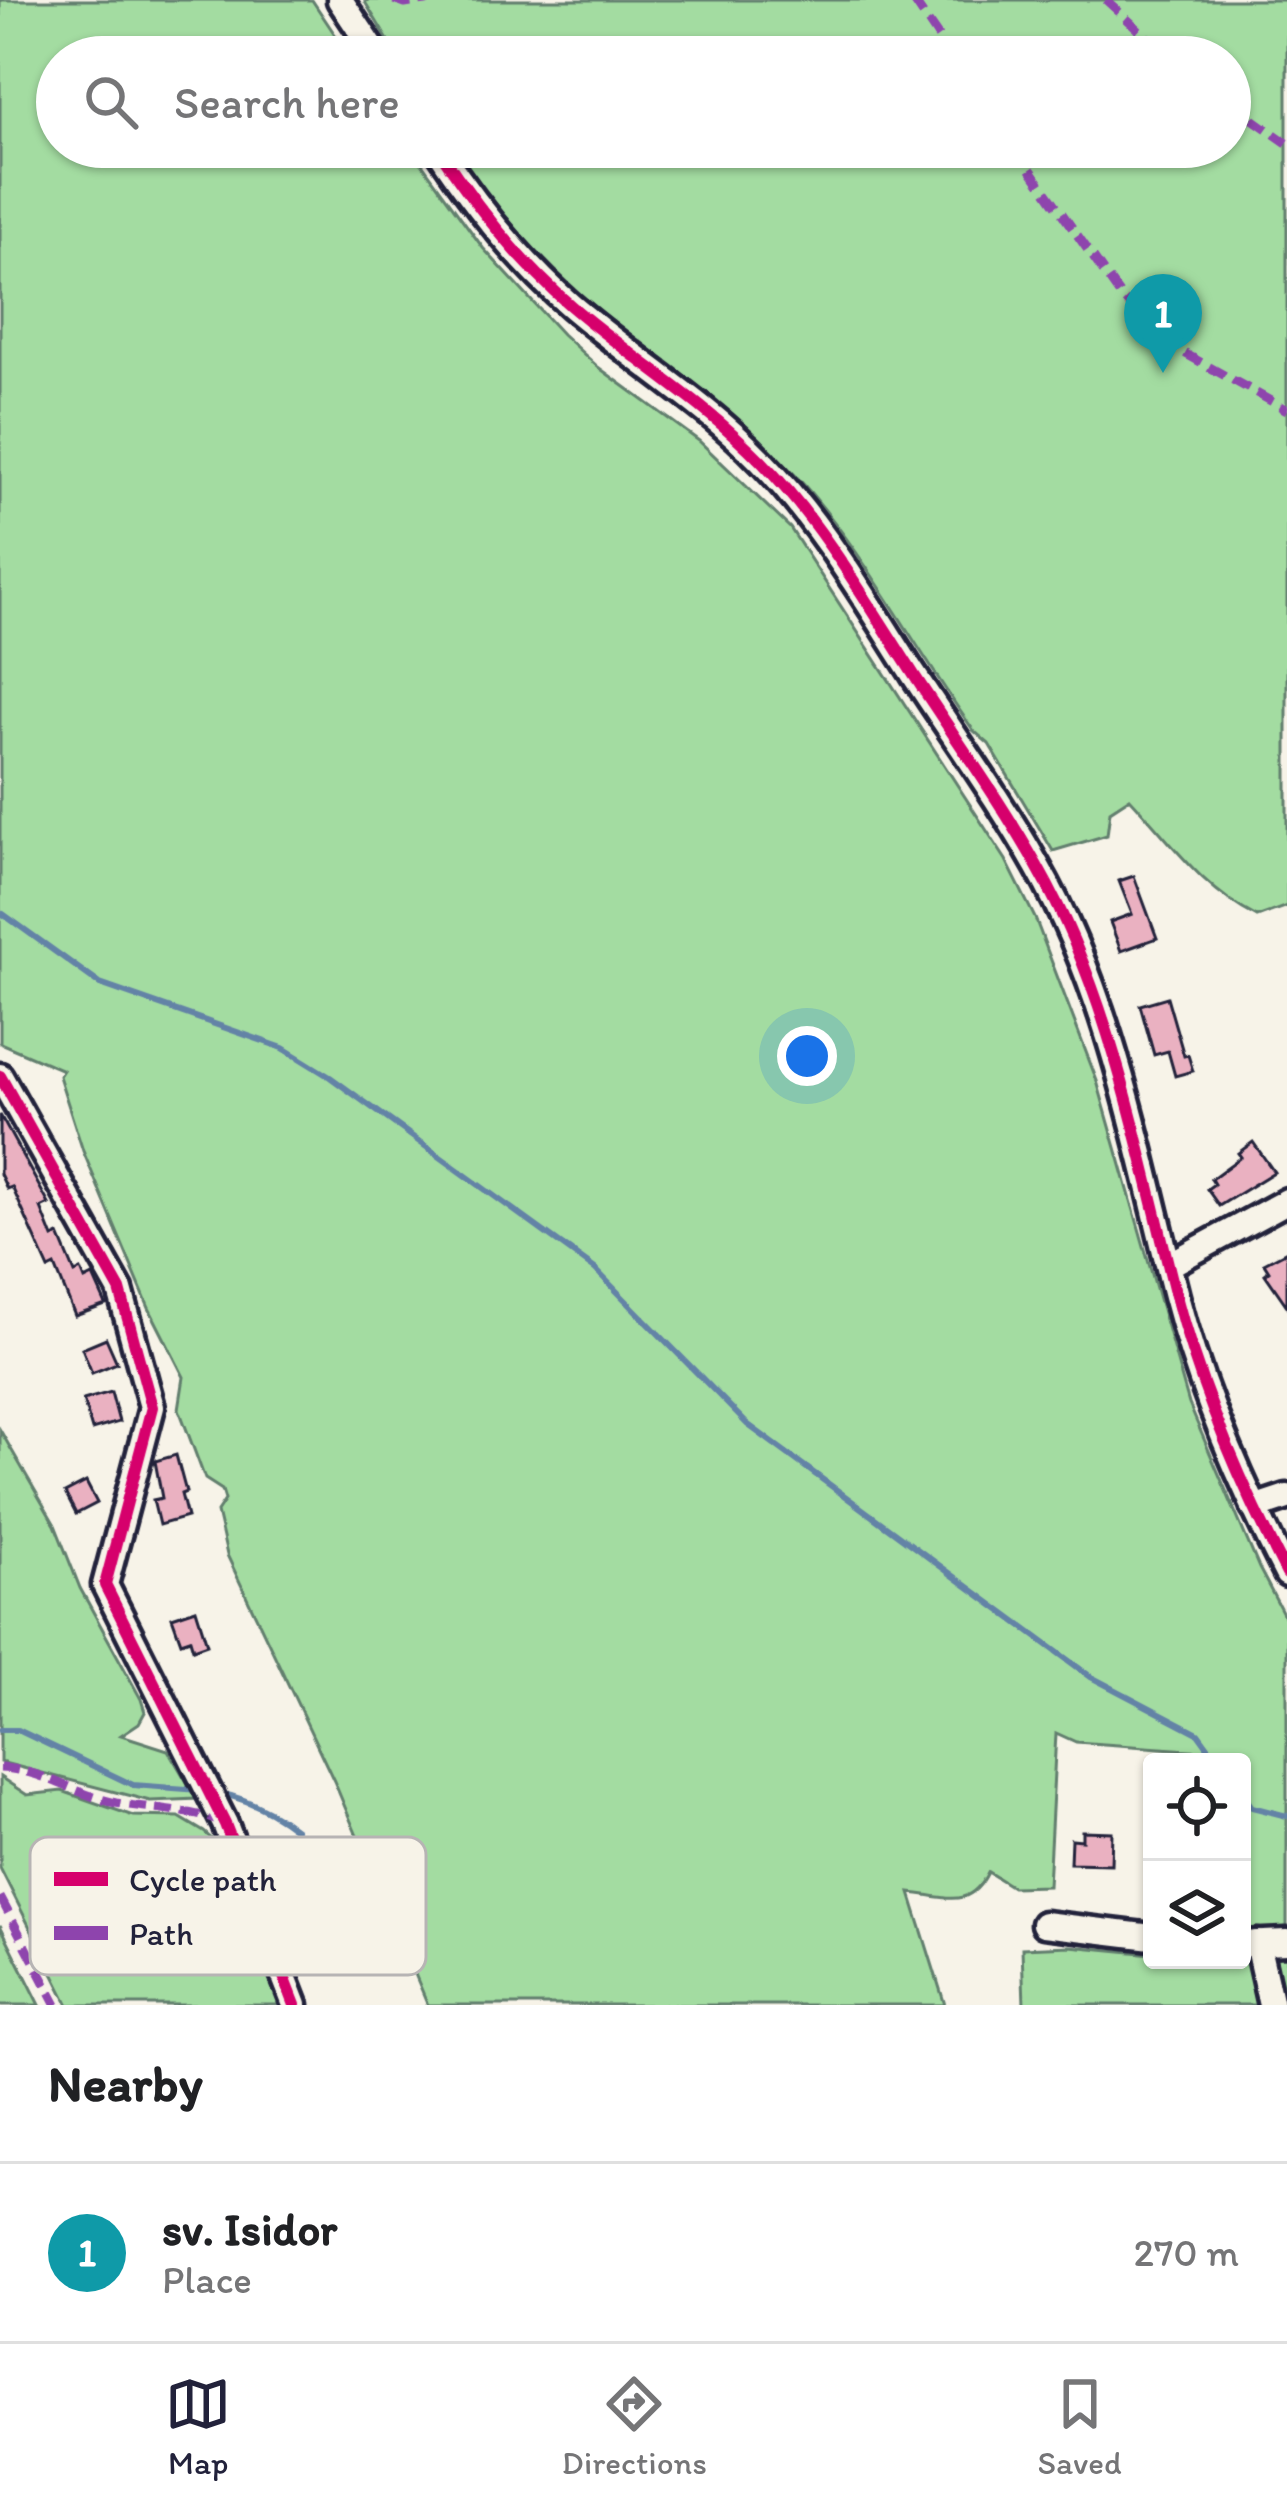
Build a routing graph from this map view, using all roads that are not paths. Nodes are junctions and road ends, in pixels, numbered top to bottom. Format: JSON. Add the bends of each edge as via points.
{"nodes":[{"id":1,"x":340,"y":0,"type":"edge"},
{"id":2,"x":364,"y":36,"type":"edge"},
{"id":3,"x":452,"y":168,"type":"edge"},
{"id":4,"x":0,"y":1076,"type":"edge"},
{"id":5,"x":1287,"y":1201,"type":"edge"},
{"id":6,"x":1169,"y":1265,"type":"junction"},
{"id":7,"x":1287,"y":1496,"type":"edge"},
{"id":8,"x":1254,"y":1508,"type":"junction"},
{"id":9,"x":1287,"y":1574,"type":"edge"},
{"id":10,"x":230,"y":1837,"type":"edge"},
{"id":11,"x":1044,"y":1924,"type":"dead end"},
{"id":12,"x":1143,"y":1936,"type":"edge"},
{"id":13,"x":1287,"y":1942,"type":"edge"},
{"id":14,"x":1251,"y":1944,"type":"edge"},
{"id":15,"x":1251,"y":1947,"type":"edge"},
{"id":16,"x":284,"y":1975,"type":"edge"},
{"id":17,"x":296,"y":2005,"type":"edge"},
{"id":18,"x":1271,"y":2005,"type":"edge"}],
"edges":[{"from":1,"to":2,"type":"street"},
{"from":3,"to":6,"type":"street","via":[[544,281],[760,460],[872,608],[1028,850],[1072,937]]},
{"from":4,"to":10,"type":"street","via":[[120,1290],[152,1407],[105,1585]]},
{"from":5,"to":6,"type":"street"},
{"from":6,"to":8,"type":"street","via":[[1208,1396]]},
{"from":7,"to":8,"type":"street"},
{"from":8,"to":9,"type":"street"},
{"from":11,"to":12,"type":"street"},
{"from":13,"to":14,"type":"street"},
{"from":15,"to":18,"type":"street"},
{"from":16,"to":17,"type":"street"}]}
